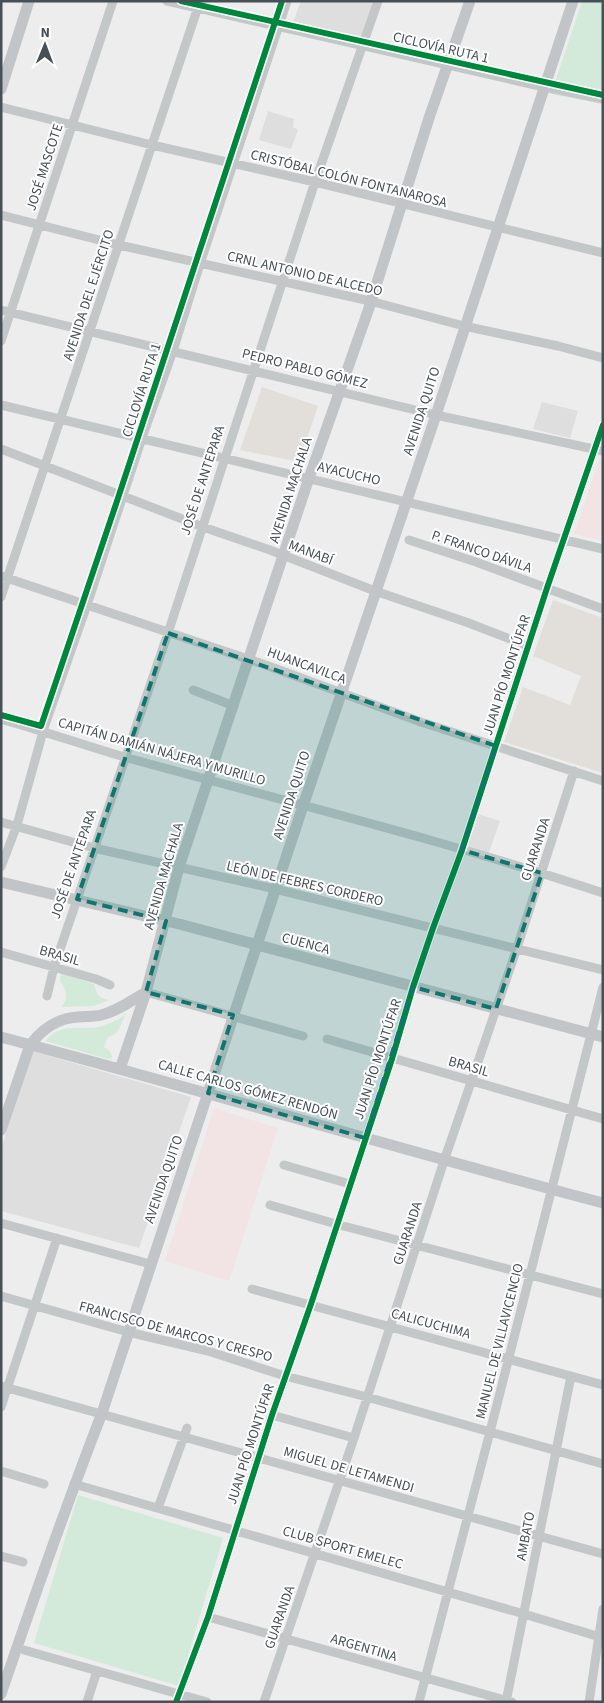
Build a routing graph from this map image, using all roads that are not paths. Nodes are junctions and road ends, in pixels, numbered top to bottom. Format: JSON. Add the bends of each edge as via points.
{"nodes":[{"id":1,"x":24,"y":1,"type":"edge"},
{"id":2,"x":30,"y":1,"type":"edge"},
{"id":3,"x":113,"y":1,"type":"edge"},
{"id":4,"x":166,"y":1,"type":"edge"},
{"id":5,"x":287,"y":1,"type":"edge"},
{"id":6,"x":378,"y":1,"type":"edge"},
{"id":7,"x":470,"y":1,"type":"edge"},
{"id":8,"x":573,"y":1,"type":"edge"},
{"id":9,"x":199,"y":5,"type":"edge"},
{"id":10,"x":279,"y":27,"type":"junction"},
{"id":11,"x":363,"y":46,"type":"junction"},
{"id":12,"x":447,"y":65,"type":"junction"},
{"id":13,"x":1,"y":70,"type":"edge"},
{"id":14,"x":544,"y":87,"type":"junction"},
{"id":15,"x":1,"y":89,"type":"edge"},
{"id":16,"x":603,"y":99,"type":"edge"},
{"id":17,"x":1,"y":107,"type":"edge"},
{"id":18,"x":72,"y":125,"type":"junction"},
{"id":19,"x":152,"y":145,"type":"junction"},
{"id":20,"x":233,"y":164,"type":"junction"},
{"id":21,"x":315,"y":182,"type":"junction"},
{"id":22,"x":402,"y":204,"type":"junction"},
{"id":23,"x":1,"y":215,"type":"edge"},
{"id":24,"x":39,"y":225,"type":"junction"},
{"id":25,"x":498,"y":228,"type":"junction"},
{"id":26,"x":119,"y":245,"type":"junction"},
{"id":27,"x":603,"y":254,"type":"edge"},
{"id":28,"x":200,"y":264,"type":"junction"},
{"id":29,"x":283,"y":282,"type":"junction"},
{"id":30,"x":370,"y":301,"type":"junction"},
{"id":31,"x":1,"y":310,"type":"edge"},
{"id":32,"x":11,"y":312,"type":"junction"},
{"id":33,"x":464,"y":326,"type":"junction"},
{"id":34,"x":91,"y":330,"type":"junction"},
{"id":35,"x":1,"y":341,"type":"edge"},
{"id":36,"x":173,"y":351,"type":"junction"},
{"id":37,"x":603,"y":358,"type":"edge"},
{"id":38,"x":253,"y":370,"type":"junction"},
{"id":39,"x":339,"y":390,"type":"junction"},
{"id":40,"x":1,"y":405,"type":"edge"},
{"id":41,"x":436,"y":415,"type":"junction"},
{"id":42,"x":62,"y":419,"type":"junction"},
{"id":43,"x":603,"y":424,"type":"edge"},
{"id":44,"x":142,"y":438,"type":"junction"},
{"id":45,"x":1,"y":449,"type":"edge"},
{"id":46,"x":599,"y":450,"type":"edge"},
{"id":47,"x":225,"y":458,"type":"junction"},
{"id":48,"x":46,"y":466,"type":"junction"},
{"id":49,"x":309,"y":478,"type":"junction"},
{"id":50,"x":123,"y":496,"type":"junction"},
{"id":51,"x":407,"y":501,"type":"junction"},
{"id":52,"x":203,"y":527,"type":"junction"},
{"id":53,"x":409,"y":540,"type":"dead end"},
{"id":54,"x":564,"y":540,"type":"junction"},
{"id":55,"x":603,"y":549,"type":"edge"},
{"id":56,"x":284,"y":556,"type":"junction"},
{"id":57,"x":4,"y":578,"type":"edge"},
{"id":58,"x":547,"y":588,"type":"junction"},
{"id":59,"x":375,"y":591,"type":"junction"},
{"id":60,"x":1,"y":597,"type":"edge"},
{"id":61,"x":87,"y":605,"type":"junction"},
{"id":62,"x":603,"y":609,"type":"edge"},
{"id":63,"x":168,"y":633,"type":"junction"},
{"id":64,"x":528,"y":646,"type":"junction"},
{"id":65,"x":250,"y":659,"type":"junction"},
{"id":66,"x":193,"y":690,"type":"dead end"},
{"id":67,"x":341,"y":692,"type":"junction"},
{"id":68,"x":234,"y":706,"type":"junction"},
{"id":69,"x":1,"y":719,"type":"edge"},
{"id":70,"x":43,"y":730,"type":"junction"},
{"id":71,"x":496,"y":746,"type":"junction"},
{"id":72,"x":126,"y":758,"type":"junction"},
{"id":73,"x":574,"y":772,"type":"junction"},
{"id":74,"x":209,"y":779,"type":"junction"},
{"id":75,"x":603,"y":781,"type":"edge"},
{"id":76,"x":303,"y":806,"type":"junction"},
{"id":77,"x":1,"y":822,"type":"edge"},
{"id":78,"x":17,"y":825,"type":"junction"},
{"id":79,"x":94,"y":848,"type":"junction"},
{"id":80,"x":462,"y":850,"type":"junction"},
{"id":81,"x":1,"y":867,"type":"edge"},
{"id":82,"x":180,"y":867,"type":"junction"},
{"id":83,"x":542,"y":873,"type":"junction"},
{"id":84,"x":1,"y":882,"type":"edge"},
{"id":85,"x":275,"y":889,"type":"junction"},
{"id":86,"x":603,"y":893,"type":"edge"},
{"id":87,"x":77,"y":899,"type":"junction"},
{"id":88,"x":166,"y":921,"type":"junction"},
{"id":89,"x":433,"y":928,"type":"junction"},
{"id":90,"x":256,"y":945,"type":"junction"},
{"id":91,"x":517,"y":948,"type":"junction"},
{"id":92,"x":1,"y":952,"type":"edge"},
{"id":93,"x":54,"y":967,"type":"junction"},
{"id":94,"x":603,"y":970,"type":"edge"},
{"id":95,"x":110,"y":986,"type":"dead end"},
{"id":96,"x":603,"y":986,"type":"edge"},
{"id":97,"x":413,"y":987,"type":"junction"},
{"id":98,"x":146,"y":992,"type":"junction"},
{"id":99,"x":48,"y":996,"type":"dead end"},
{"id":100,"x":496,"y":1009,"type":"junction"},
{"id":101,"x":234,"y":1016,"type":"junction"},
{"id":102,"x":591,"y":1034,"type":"junction"},
{"id":103,"x":303,"y":1036,"type":"dead end"},
{"id":104,"x":603,"y":1037,"type":"edge"},
{"id":105,"x":1,"y":1038,"type":"edge"},
{"id":106,"x":327,"y":1039,"type":"dead end"},
{"id":107,"x":30,"y":1045,"type":"junction"},
{"id":108,"x":392,"y":1059,"type":"junction"},
{"id":109,"x":120,"y":1068,"type":"junction"},
{"id":110,"x":472,"y":1082,"type":"junction"},
{"id":111,"x":208,"y":1093,"type":"junction"},
{"id":112,"x":572,"y":1110,"type":"junction"},
{"id":113,"x":603,"y":1119,"type":"edge"},
{"id":114,"x":1,"y":1130,"type":"edge"},
{"id":115,"x":365,"y":1138,"type":"junction"},
{"id":116,"x":444,"y":1161,"type":"junction"},
{"id":117,"x":284,"y":1165,"type":"dead end"},
{"id":118,"x":350,"y":1184,"type":"junction"},
{"id":119,"x":552,"y":1189,"type":"junction"},
{"id":120,"x":603,"y":1203,"type":"edge"},
{"id":121,"x":270,"y":1205,"type":"dead end"},
{"id":122,"x":1,"y":1223,"type":"edge"},
{"id":123,"x":336,"y":1224,"type":"junction"},
{"id":124,"x":57,"y":1238,"type":"junction"},
{"id":125,"x":417,"y":1245,"type":"junction"},
{"id":126,"x":150,"y":1264,"type":"junction"},
{"id":127,"x":530,"y":1274,"type":"junction"},
{"id":128,"x":252,"y":1289,"type":"dead end"},
{"id":129,"x":603,"y":1294,"type":"edge"},
{"id":130,"x":1,"y":1296,"type":"edge"},
{"id":131,"x":311,"y":1304,"type":"junction"},
{"id":132,"x":35,"y":1306,"type":"junction"},
{"id":133,"x":390,"y":1326,"type":"junction"},
{"id":134,"x":128,"y":1332,"type":"junction"},
{"id":135,"x":508,"y":1359,"type":"junction"},
{"id":136,"x":285,"y":1376,"type":"junction"},
{"id":137,"x":572,"y":1376,"type":"junction"},
{"id":138,"x":603,"y":1385,"type":"edge"},
{"id":139,"x":4,"y":1387,"type":"edge"},
{"id":140,"x":368,"y":1397,"type":"junction"},
{"id":141,"x":1,"y":1407,"type":"edge"},
{"id":142,"x":102,"y":1413,"type":"junction"},
{"id":143,"x":272,"y":1415,"type":"junction"},
{"id":144,"x":186,"y":1432,"type":"junction"},
{"id":145,"x":490,"y":1432,"type":"junction"},
{"id":146,"x":354,"y":1438,"type":"junction"},
{"id":147,"x":556,"y":1451,"type":"junction"},
{"id":148,"x":258,"y":1458,"type":"junction"},
{"id":149,"x":603,"y":1464,"type":"edge"},
{"id":150,"x":1,"y":1472,"type":"edge"},
{"id":151,"x":339,"y":1481,"type":"junction"},
{"id":152,"x":44,"y":1484,"type":"dead end"},
{"id":153,"x":74,"y":1484,"type":"junction"},
{"id":154,"x":158,"y":1508,"type":"junction"},
{"id":155,"x":468,"y":1517,"type":"junction"},
{"id":156,"x":234,"y":1530,"type":"junction"},
{"id":157,"x":539,"y":1537,"type":"junction"},
{"id":158,"x":315,"y":1553,"type":"junction"},
{"id":159,"x":603,"y":1554,"type":"edge"},
{"id":160,"x":1,"y":1556,"type":"edge"},
{"id":161,"x":24,"y":1562,"type":"dead end"},
{"id":162,"x":448,"y":1592,"type":"junction"},
{"id":163,"x":34,"y":1597,"type":"junction"},
{"id":164,"x":603,"y":1609,"type":"edge"},
{"id":165,"x":524,"y":1614,"type":"junction"},
{"id":166,"x":208,"y":1617,"type":"junction"},
{"id":167,"x":601,"y":1638,"type":"edge"},
{"id":168,"x":286,"y":1639,"type":"junction"},
{"id":169,"x":24,"y":1650,"type":"junction"},
{"id":170,"x":97,"y":1671,"type":"junction"},
{"id":171,"x":425,"y":1678,"type":"junction"},
{"id":172,"x":1,"y":1694,"type":"edge"},
{"id":173,"x":177,"y":1698,"type":"edge"},
{"id":174,"x":508,"y":1701,"type":"edge"},
{"id":175,"x":6,"y":1702,"type":"edge"},
{"id":176,"x":88,"y":1702,"type":"edge"},
{"id":177,"x":207,"y":1702,"type":"edge"},
{"id":178,"x":264,"y":1702,"type":"edge"},
{"id":179,"x":419,"y":1702,"type":"edge"},
{"id":180,"x":589,"y":1702,"type":"edge"}],
"edges":[{"from":1,"to":13,"type":"main road"},
{"from":2,"to":15,"type":"main road"},
{"from":3,"to":18,"type":"street","name":"JOSÉ MASCOTE"},
{"from":4,"to":9,"type":"street"},
{"from":5,"to":10,"type":"street"},
{"from":6,"to":11,"type":"street","name":"JOSÉ DE ANTEPARA"},
{"from":7,"to":12,"type":"main road","name":"AVENIDA MACHALA"},
{"from":8,"to":14,"type":"main road","name":"AVENIDA QUITO"},
{"from":9,"to":10,"type":"street"},
{"from":9,"to":19,"type":"street","name":"AVENIDA DEL EJÉRCITO"},
{"from":10,"to":11,"type":"street"},
{"from":10,"to":20,"type":"street"},
{"from":11,"to":12,"type":"street"},
{"from":11,"to":21,"type":"street","name":"JOSÉ DE ANTEPARA"},
{"from":12,"to":14,"type":"street"},
{"from":12,"to":22,"type":"main road","name":"AVENIDA MACHALA"},
{"from":14,"to":16,"type":"street"},
{"from":14,"to":25,"type":"main road","name":"AVENIDA QUITO"},
{"from":17,"to":18,"type":"street","name":"CRISTÓBAL COLÓN FONTANAROSA"},
{"from":18,"to":19,"type":"street","name":"CRISTÓBAL COLÓN FONTANAROSA"},
{"from":18,"to":24,"type":"street","name":"JOSÉ MASCOTE"},
{"from":19,"to":20,"type":"street","name":"CRISTÓBAL COLÓN FONTANAROSA"},
{"from":19,"to":26,"type":"street","name":"AVENIDA DEL EJÉRCITO"},
{"from":20,"to":21,"type":"street","name":"CRISTÓBAL COLÓN FONTANAROSA"},
{"from":20,"to":28,"type":"street"},
{"from":21,"to":22,"type":"street","name":"CRISTÓBAL COLÓN FONTANAROSA"},
{"from":21,"to":29,"type":"street","name":"JOSÉ DE ANTEPARA"},
{"from":22,"to":25,"type":"street","name":"CRISTÓBAL COLÓN FONTANAROSA"},
{"from":22,"to":30,"type":"main road","name":"AVENIDA MACHALA"},
{"from":23,"to":24,"type":"street","name":"CRNL ANTONIO DE ALCEDO"},
{"from":24,"to":26,"type":"street","name":"CRNL ANTONIO DE ALCEDO"},
{"from":24,"to":32,"type":"street","name":"JOSÉ MASCOTE"},
{"from":25,"to":27,"type":"street","name":"CRISTÓBAL COLÓN FONTANAROSA"},
{"from":25,"to":33,"type":"main road","name":"AVENIDA QUITO"},
{"from":26,"to":28,"type":"street","name":"CRNL ANTONIO DE ALCEDO"},
{"from":26,"to":34,"type":"street","name":"AVENIDA DEL EJÉRCITO"},
{"from":28,"to":29,"type":"street","name":"CRNL ANTONIO DE ALCEDO"},
{"from":28,"to":36,"type":"street"},
{"from":29,"to":30,"type":"street","name":"CRNL ANTONIO DE ALCEDO"},
{"from":29,"to":38,"type":"street","name":"JOSÉ DE ANTEPARA"},
{"from":30,"to":33,"type":"street","name":"CRNL ANTONIO DE ALCEDO"},
{"from":30,"to":39,"type":"main road","name":"AVENIDA MACHALA"},
{"from":31,"to":32,"type":"street","name":"PEDRO PABLO GÓMEZ"},
{"from":32,"to":34,"type":"street","name":"PEDRO PABLO GÓMEZ"},
{"from":32,"to":35,"type":"street","name":"JOSÉ MASCOTE"},
{"from":33,"to":37,"type":"street","name":"CRNL ANTONIO DE ALCEDO"},
{"from":33,"to":41,"type":"main road","name":"AVENIDA QUITO"},
{"from":34,"to":36,"type":"street","name":"PEDRO PABLO GÓMEZ"},
{"from":34,"to":42,"type":"street","name":"AVENIDA DEL EJÉRCITO"},
{"from":36,"to":38,"type":"street","name":"PEDRO PABLO GÓMEZ"},
{"from":36,"to":44,"type":"street"},
{"from":38,"to":39,"type":"street","name":"PEDRO PABLO GÓMEZ"},
{"from":38,"to":47,"type":"street","name":"JOSÉ DE ANTEPARA"},
{"from":39,"to":41,"type":"street","name":"PEDRO PABLO GÓMEZ"},
{"from":39,"to":49,"type":"main road","name":"AVENIDA MACHALA"},
{"from":40,"to":42,"type":"street","name":"AYACUCHO"},
{"from":41,"to":46,"type":"street","name":"PEDRO PABLO GÓMEZ"},
{"from":41,"to":51,"type":"main road","name":"AVENIDA QUITO"},
{"from":42,"to":44,"type":"street","name":"AYACUCHO"},
{"from":42,"to":48,"type":"street","name":"AVENIDA DEL EJÉRCITO"},
{"from":43,"to":46,"type":"street","name":"JUAN PÍO MONTÚFAR"},
{"from":44,"to":47,"type":"street","name":"AYACUCHO"},
{"from":44,"to":50,"type":"street"},
{"from":45,"to":48,"type":"street","name":"MANABÍ"},
{"from":46,"to":54,"type":"street","name":"JUAN PÍO MONTÚFAR"},
{"from":47,"to":49,"type":"street","name":"AYACUCHO"},
{"from":47,"to":52,"type":"street","name":"JOSÉ DE ANTEPARA"},
{"from":48,"to":50,"type":"street","name":"MANABÍ"},
{"from":48,"to":57,"type":"street","name":"AVENIDA DEL EJÉRCITO"},
{"from":49,"to":51,"type":"street","name":"AYACUCHO"},
{"from":49,"to":56,"type":"main road","name":"AVENIDA MACHALA"},
{"from":50,"to":52,"type":"street","name":"MANABÍ"},
{"from":50,"to":61,"type":"street"},
{"from":51,"to":54,"type":"street","name":"AYACUCHO"},
{"from":51,"to":59,"type":"main road","name":"AVENIDA QUITO"},
{"from":52,"to":56,"type":"street","name":"MANABÍ"},
{"from":52,"to":63,"type":"street","name":"JOSÉ DE ANTEPARA"},
{"from":53,"to":58,"type":"street","name":"P. FRANCO DÁVILA"},
{"from":54,"to":55,"type":"street","name":"AYACUCHO"},
{"from":54,"to":58,"type":"street","name":"JUAN PÍO MONTÚFAR"},
{"from":56,"to":59,"type":"street","name":"MANABÍ"},
{"from":56,"to":65,"type":"main road","name":"AVENIDA MACHALA"},
{"from":57,"to":60,"type":"street","name":"AVENIDA DEL EJÉRCITO"},
{"from":57,"to":61,"type":"street","name":"HUANCAVILCA"},
{"from":58,"to":62,"type":"street","name":"P. FRANCO DÁVILA"},
{"from":58,"to":64,"type":"street","name":"JUAN PÍO MONTÚFAR"},
{"from":59,"to":64,"type":"street","name":"MANABÍ"},
{"from":59,"to":67,"type":"main road","name":"AVENIDA QUITO"},
{"from":61,"to":63,"type":"street","name":"HUANCAVILCA"},
{"from":61,"to":70,"type":"street"},
{"from":63,"to":65,"type":"street","name":"HUANCAVILCA"},
{"from":63,"to":72,"type":"street","name":"JOSÉ DE ANTEPARA"},
{"from":64,"to":71,"type":"street","name":"JUAN PÍO MONTÚFAR"},
{"from":65,"to":67,"type":"street","name":"HUANCAVILCA"},
{"from":65,"to":68,"type":"main road","name":"AVENIDA MACHALA"},
{"from":66,"to":68,"type":"street"},
{"from":67,"to":71,"type":"street","name":"HUANCAVILCA"},
{"from":67,"to":76,"type":"main road","name":"AVENIDA QUITO"},
{"from":68,"to":74,"type":"main road","name":"AVENIDA MACHALA"},
{"from":69,"to":70,"type":"street","name":"CAPITÁN DAMIÁN NÁJERA Y MURILLO"},
{"from":70,"to":72,"type":"street","name":"CAPITÁN DAMIÁN NÁJERA Y MURILLO"},
{"from":70,"to":78,"type":"street"},
{"from":71,"to":73,"type":"street","name":"HUANCAVILCA"},
{"from":71,"to":80,"type":"street","name":"JUAN PÍO MONTÚFAR"},
{"from":72,"to":74,"type":"street","name":"CAPITÁN DAMIÁN NÁJERA Y MURILLO"},
{"from":72,"to":79,"type":"street","name":"JOSÉ DE ANTEPARA"},
{"from":73,"to":75,"type":"street","name":"HUANCAVILCA"},
{"from":73,"to":83,"type":"street","name":"GUARANDA"},
{"from":74,"to":76,"type":"street","name":"CAPITÁN DAMIÁN NÁJERA Y MURILLO"},
{"from":74,"to":82,"type":"main road","name":"AVENIDA MACHALA"},
{"from":76,"to":80,"type":"street","name":"CAPITÁN DAMIÁN NÁJERA Y MURILLO"},
{"from":76,"to":85,"type":"main road","name":"AVENIDA QUITO"},
{"from":77,"to":78,"type":"street","name":"LEÓN DE FEBRES CORDERO"},
{"from":78,"to":79,"type":"street","name":"LEÓN DE FEBRES CORDERO"},
{"from":78,"to":81,"type":"street"},
{"from":79,"to":82,"type":"street","name":"LEÓN DE FEBRES CORDERO"},
{"from":79,"to":87,"type":"street","name":"JOSÉ DE ANTEPARA"},
{"from":80,"to":83,"type":"street","name":"CAPITÁN DAMIÁN NÁJERA Y MURILLO"},
{"from":80,"to":89,"type":"street","name":"JUAN PÍO MONTÚFAR"},
{"from":82,"to":85,"type":"street","name":"LEÓN DE FEBRES CORDERO"},
{"from":82,"to":88,"type":"main road","name":"AVENIDA MACHALA"},
{"from":83,"to":86,"type":"street","name":"CAPITÁN DAMIÁN NÁJERA Y MURILLO"},
{"from":83,"to":91,"type":"street","name":"GUARANDA"},
{"from":84,"to":87,"type":"main road","name":"CUENCA"},
{"from":85,"to":89,"type":"street","name":"LEÓN DE FEBRES CORDERO"},
{"from":85,"to":90,"type":"main road","name":"AVENIDA QUITO"},
{"from":87,"to":88,"type":"main road","name":"CUENCA"},
{"from":87,"to":93,"type":"street","name":"JOSÉ DE ANTEPARA"},
{"from":88,"to":90,"type":"main road","name":"CUENCA"},
{"from":88,"to":98,"type":"main road","name":"AVENIDA MACHALA"},
{"from":89,"to":91,"type":"street","name":"LEÓN DE FEBRES CORDERO"},
{"from":89,"to":97,"type":"street","name":"JUAN PÍO MONTÚFAR"},
{"from":90,"to":97,"type":"main road","name":"CUENCA"},
{"from":90,"to":101,"type":"main road","name":"AVENIDA QUITO"},
{"from":91,"to":94,"type":"street","name":"LEÓN DE FEBRES CORDERO"},
{"from":91,"to":100,"type":"street","name":"GUARANDA"},
{"from":92,"to":93,"type":"street","name":"BRASIL"},
{"from":93,"to":95,"type":"street","name":"BRASIL"},
{"from":93,"to":99,"type":"street","name":"JOSÉ DE ANTEPARA"},
{"from":96,"to":102,"type":"street","name":"MANUEL DE VILLAVICENCIO"},
{"from":97,"to":100,"type":"main road","name":"CUENCA"},
{"from":97,"to":108,"type":"street","name":"JUAN PÍO MONTÚFAR"},
{"from":98,"to":101,"type":"street"},
{"from":98,"to":107,"type":"main road","via":[[111,1012],[54,1023],[36,1036]]},
{"from":98,"to":109,"type":"main road","name":"AVENIDA MACHALA"},
{"from":100,"to":102,"type":"main road","name":"CUENCA"},
{"from":100,"to":110,"type":"street","name":"GUARANDA"},
{"from":101,"to":103,"type":"street"},
{"from":101,"to":111,"type":"main road","name":"AVENIDA QUITO"},
{"from":102,"to":104,"type":"main road","name":"CUENCA"},
{"from":102,"to":112,"type":"street","name":"MANUEL DE VILLAVICENCIO"},
{"from":105,"to":107,"type":"main road","name":"CALLE CARLOS GÓMEZ RENDÓN"},
{"from":106,"to":108,"type":"street","name":"BRASIL"},
{"from":107,"to":109,"type":"main road","name":"CALLE CARLOS GÓMEZ RENDÓN"},
{"from":107,"to":114,"type":"main road"},
{"from":108,"to":110,"type":"street","name":"BRASIL"},
{"from":108,"to":115,"type":"street","name":"JUAN PÍO MONTÚFAR"},
{"from":109,"to":111,"type":"main road","name":"CALLE CARLOS GÓMEZ RENDÓN"},
{"from":110,"to":112,"type":"street","name":"BRASIL"},
{"from":110,"to":116,"type":"street","name":"GUARANDA"},
{"from":111,"to":115,"type":"main road","name":"CALLE CARLOS GÓMEZ RENDÓN"},
{"from":111,"to":126,"type":"main road","name":"AVENIDA QUITO"},
{"from":112,"to":113,"type":"street","name":"BRASIL"},
{"from":112,"to":119,"type":"street","name":"MANUEL DE VILLAVICENCIO"},
{"from":115,"to":116,"type":"main road","name":"CALLE CARLOS GÓMEZ RENDÓN"},
{"from":115,"to":118,"type":"street","name":"JUAN PÍO MONTÚFAR"},
{"from":116,"to":119,"type":"main road","name":"CALLE CARLOS GÓMEZ RENDÓN"},
{"from":116,"to":125,"type":"street","name":"GUARANDA"},
{"from":117,"to":118,"type":"street"},
{"from":118,"to":123,"type":"street","name":"JUAN PÍO MONTÚFAR"},
{"from":119,"to":120,"type":"main road","name":"CALLE CARLOS GÓMEZ RENDÓN"},
{"from":119,"to":127,"type":"street","name":"MANUEL DE VILLAVICENCIO"},
{"from":121,"to":123,"type":"street"},
{"from":122,"to":124,"type":"street"},
{"from":123,"to":125,"type":"street"},
{"from":123,"to":131,"type":"street","name":"JUAN PÍO MONTÚFAR"},
{"from":124,"to":126,"type":"street"},
{"from":124,"to":132,"type":"street"},
{"from":125,"to":127,"type":"street"},
{"from":125,"to":133,"type":"street","name":"GUARANDA"},
{"from":126,"to":134,"type":"main road","name":"AVENIDA QUITO"},
{"from":127,"to":129,"type":"street"},
{"from":127,"to":135,"type":"street","name":"MANUEL DE VILLAVICENCIO"},
{"from":128,"to":131,"type":"street","name":"CALICUCHIMA"},
{"from":130,"to":132,"type":"street","name":"FRANCISCO DE MARCOS Y CRESPO"},
{"from":131,"to":133,"type":"street","name":"CALICUCHIMA"},
{"from":131,"to":136,"type":"street","name":"JUAN PÍO MONTÚFAR"},
{"from":132,"to":134,"type":"street","name":"FRANCISCO DE MARCOS Y CRESPO"},
{"from":132,"to":139,"type":"street"},
{"from":133,"to":135,"type":"street","name":"CALICUCHIMA"},
{"from":133,"to":140,"type":"street","name":"GUARANDA"},
{"from":134,"to":136,"type":"street","name":"FRANCISCO DE MARCOS Y CRESPO","via":[[214,1353]]},
{"from":134,"to":142,"type":"main road","name":"AVENIDA QUITO"},
{"from":135,"to":137,"type":"street","name":"CALICUCHIMA"},
{"from":135,"to":145,"type":"street","name":"MANUEL DE VILLAVICENCIO"},
{"from":136,"to":140,"type":"street","name":"FRANCISCO DE MARCOS Y CRESPO"},
{"from":136,"to":143,"type":"street","name":"JUAN PÍO MONTÚFAR"},
{"from":137,"to":138,"type":"street","name":"CALICUCHIMA"},
{"from":137,"to":147,"type":"street","name":"AMBATO"},
{"from":139,"to":141,"type":"street"},
{"from":139,"to":142,"type":"street","name":"MIGUEL DE LETAMENDI"},
{"from":140,"to":145,"type":"street","name":"FRANCISCO DE MARCOS Y CRESPO"},
{"from":140,"to":146,"type":"street","name":"GUARANDA"},
{"from":142,"to":144,"type":"street","name":"MIGUEL DE LETAMENDI"},
{"from":142,"to":153,"type":"main road","name":"AVENIDA QUITO"},
{"from":143,"to":146,"type":"street"},
{"from":143,"to":148,"type":"street","name":"JUAN PÍO MONTÚFAR"},
{"from":144,"to":148,"type":"street","name":"MIGUEL DE LETAMENDI"},
{"from":144,"to":154,"type":"street"},
{"from":145,"to":147,"type":"street","name":"FRANCISCO DE MARCOS Y CRESPO"},
{"from":145,"to":155,"type":"street","name":"MANUEL DE VILLAVICENCIO"},
{"from":146,"to":151,"type":"street","name":"GUARANDA"},
{"from":147,"to":149,"type":"street","name":"FRANCISCO DE MARCOS Y CRESPO"},
{"from":147,"to":157,"type":"street","name":"AMBATO"},
{"from":148,"to":151,"type":"street","name":"MIGUEL DE LETAMENDI"},
{"from":148,"to":156,"type":"street","name":"JUAN PÍO MONTÚFAR"},
{"from":150,"to":152,"type":"street"},
{"from":151,"to":155,"type":"street","name":"MIGUEL DE LETAMENDI"},
{"from":151,"to":158,"type":"street","name":"GUARANDA"},
{"from":153,"to":154,"type":"street","name":"CLUB SPORT EMELEC"},
{"from":153,"to":163,"type":"main road","name":"AVENIDA QUITO"},
{"from":154,"to":156,"type":"street","name":"CLUB SPORT EMELEC"},
{"from":155,"to":157,"type":"street","name":"MIGUEL DE LETAMENDI"},
{"from":155,"to":162,"type":"street","name":"MANUEL DE VILLAVICENCIO"},
{"from":156,"to":158,"type":"street","name":"CLUB SPORT EMELEC"},
{"from":156,"to":166,"type":"street","name":"JUAN PÍO MONTÚFAR"},
{"from":157,"to":159,"type":"street","name":"MIGUEL DE LETAMENDI"},
{"from":157,"to":165,"type":"street","name":"AMBATO"},
{"from":158,"to":162,"type":"street","name":"CLUB SPORT EMELEC"},
{"from":158,"to":168,"type":"street","name":"GUARANDA"},
{"from":160,"to":161,"type":"street"},
{"from":162,"to":165,"type":"street","name":"CLUB SPORT EMELEC"},
{"from":162,"to":171,"type":"street","name":"MANUEL DE VILLAVICENCIO"},
{"from":163,"to":169,"type":"main road","name":"AVENIDA QUITO","via":[[32,1624]]},
{"from":163,"to":172,"type":"main road","name":"AVENIDA QUITO"},
{"from":164,"to":167,"type":"street"},
{"from":165,"to":167,"type":"street","name":"CLUB SPORT EMELEC"},
{"from":165,"to":174,"type":"street","name":"AMBATO"},
{"from":166,"to":168,"type":"street","name":"ARGENTINA"},
{"from":166,"to":173,"type":"street","name":"JUAN PÍO MONTÚFAR"},
{"from":167,"to":180,"type":"street"},
{"from":168,"to":171,"type":"street","name":"ARGENTINA"},
{"from":168,"to":178,"type":"street","name":"GUARANDA"},
{"from":169,"to":170,"type":"street"},
{"from":169,"to":175,"type":"main road","name":"AVENIDA QUITO"},
{"from":170,"to":173,"type":"street"},
{"from":170,"to":176,"type":"street"},
{"from":171,"to":174,"type":"street","name":"ARGENTINA"},
{"from":171,"to":179,"type":"street","name":"MANUEL DE VILLAVICENCIO"},
{"from":173,"to":177,"type":"street"}]}
